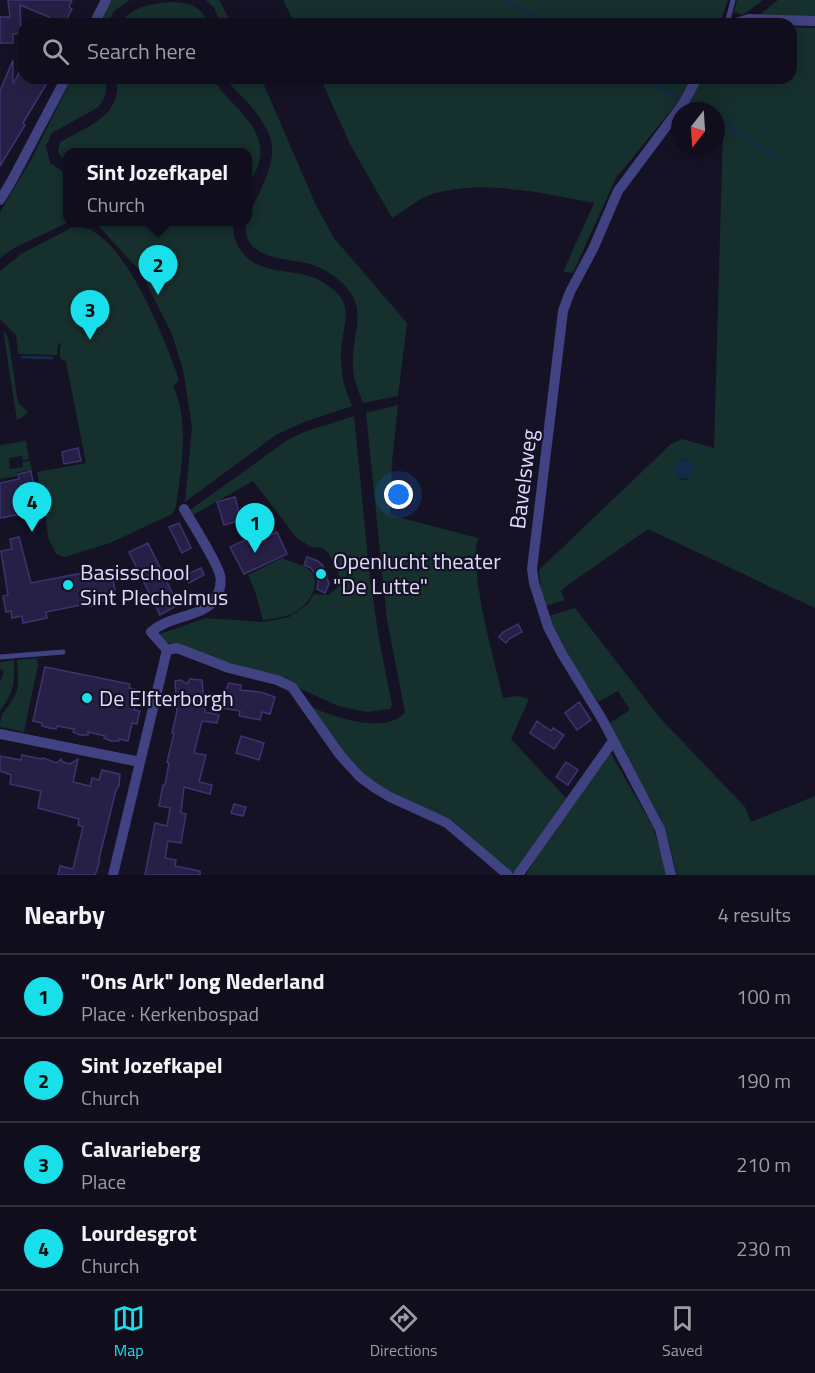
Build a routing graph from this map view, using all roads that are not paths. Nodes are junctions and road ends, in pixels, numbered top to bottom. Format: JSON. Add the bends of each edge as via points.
{"nodes":[{"id":1,"x":106,"y":0,"type":"edge"},
{"id":2,"x":733,"y":0,"type":"edge"},
{"id":3,"x":97,"y":18,"type":"edge"},
{"id":4,"x":728,"y":18,"type":"edge"},
{"id":5,"x":797,"y":21,"type":"edge"},
{"id":6,"x":815,"y":21,"type":"edge"},
{"id":7,"x":63,"y":84,"type":"edge"},
{"id":8,"x":694,"y":84,"type":"edge"},
{"id":9,"x":0,"y":200,"type":"edge"},
{"id":10,"x":184,"y":509,"type":"dead end"},
{"id":11,"x":167,"y":650,"type":"junction"},
{"id":12,"x":63,"y":652,"type":"dead end"},
{"id":13,"x":0,"y":657,"type":"edge"},
{"id":14,"x":0,"y":734,"type":"edge"},
{"id":15,"x":613,"y":741,"type":"junction"},
{"id":16,"x":140,"y":762,"type":"junction"},
{"id":17,"x":113,"y":875,"type":"edge"},
{"id":18,"x":508,"y":875,"type":"edge"},
{"id":19,"x":518,"y":875,"type":"edge"},
{"id":20,"x":671,"y":875,"type":"edge"}],
"edges":[{"from":1,"to":3,"type":"street"},
{"from":2,"to":4,"type":"lane"},
{"from":5,"to":6,"type":"street"},
{"from":7,"to":9,"type":"street"},
{"from":8,"to":15,"type":"street","name":"Bavelsweg","via":[[618,191],[563,311],[532,569],[549,627]]},
{"from":10,"to":11,"type":"street","via":[[220,573],[220,589],[209,606],[161,624],[151,632]]},
{"from":11,"to":16,"type":"street"},
{"from":11,"to":18,"type":"street","via":[[177,648],[292,687],[360,777],[390,797],[447,823]]},
{"from":12,"to":13,"type":"lane"},
{"from":14,"to":16,"type":"street"},
{"from":15,"to":19,"type":"street"},
{"from":15,"to":20,"type":"street","name":"Bavelsweg","via":[[660,829]]},
{"from":16,"to":17,"type":"street"}]}
